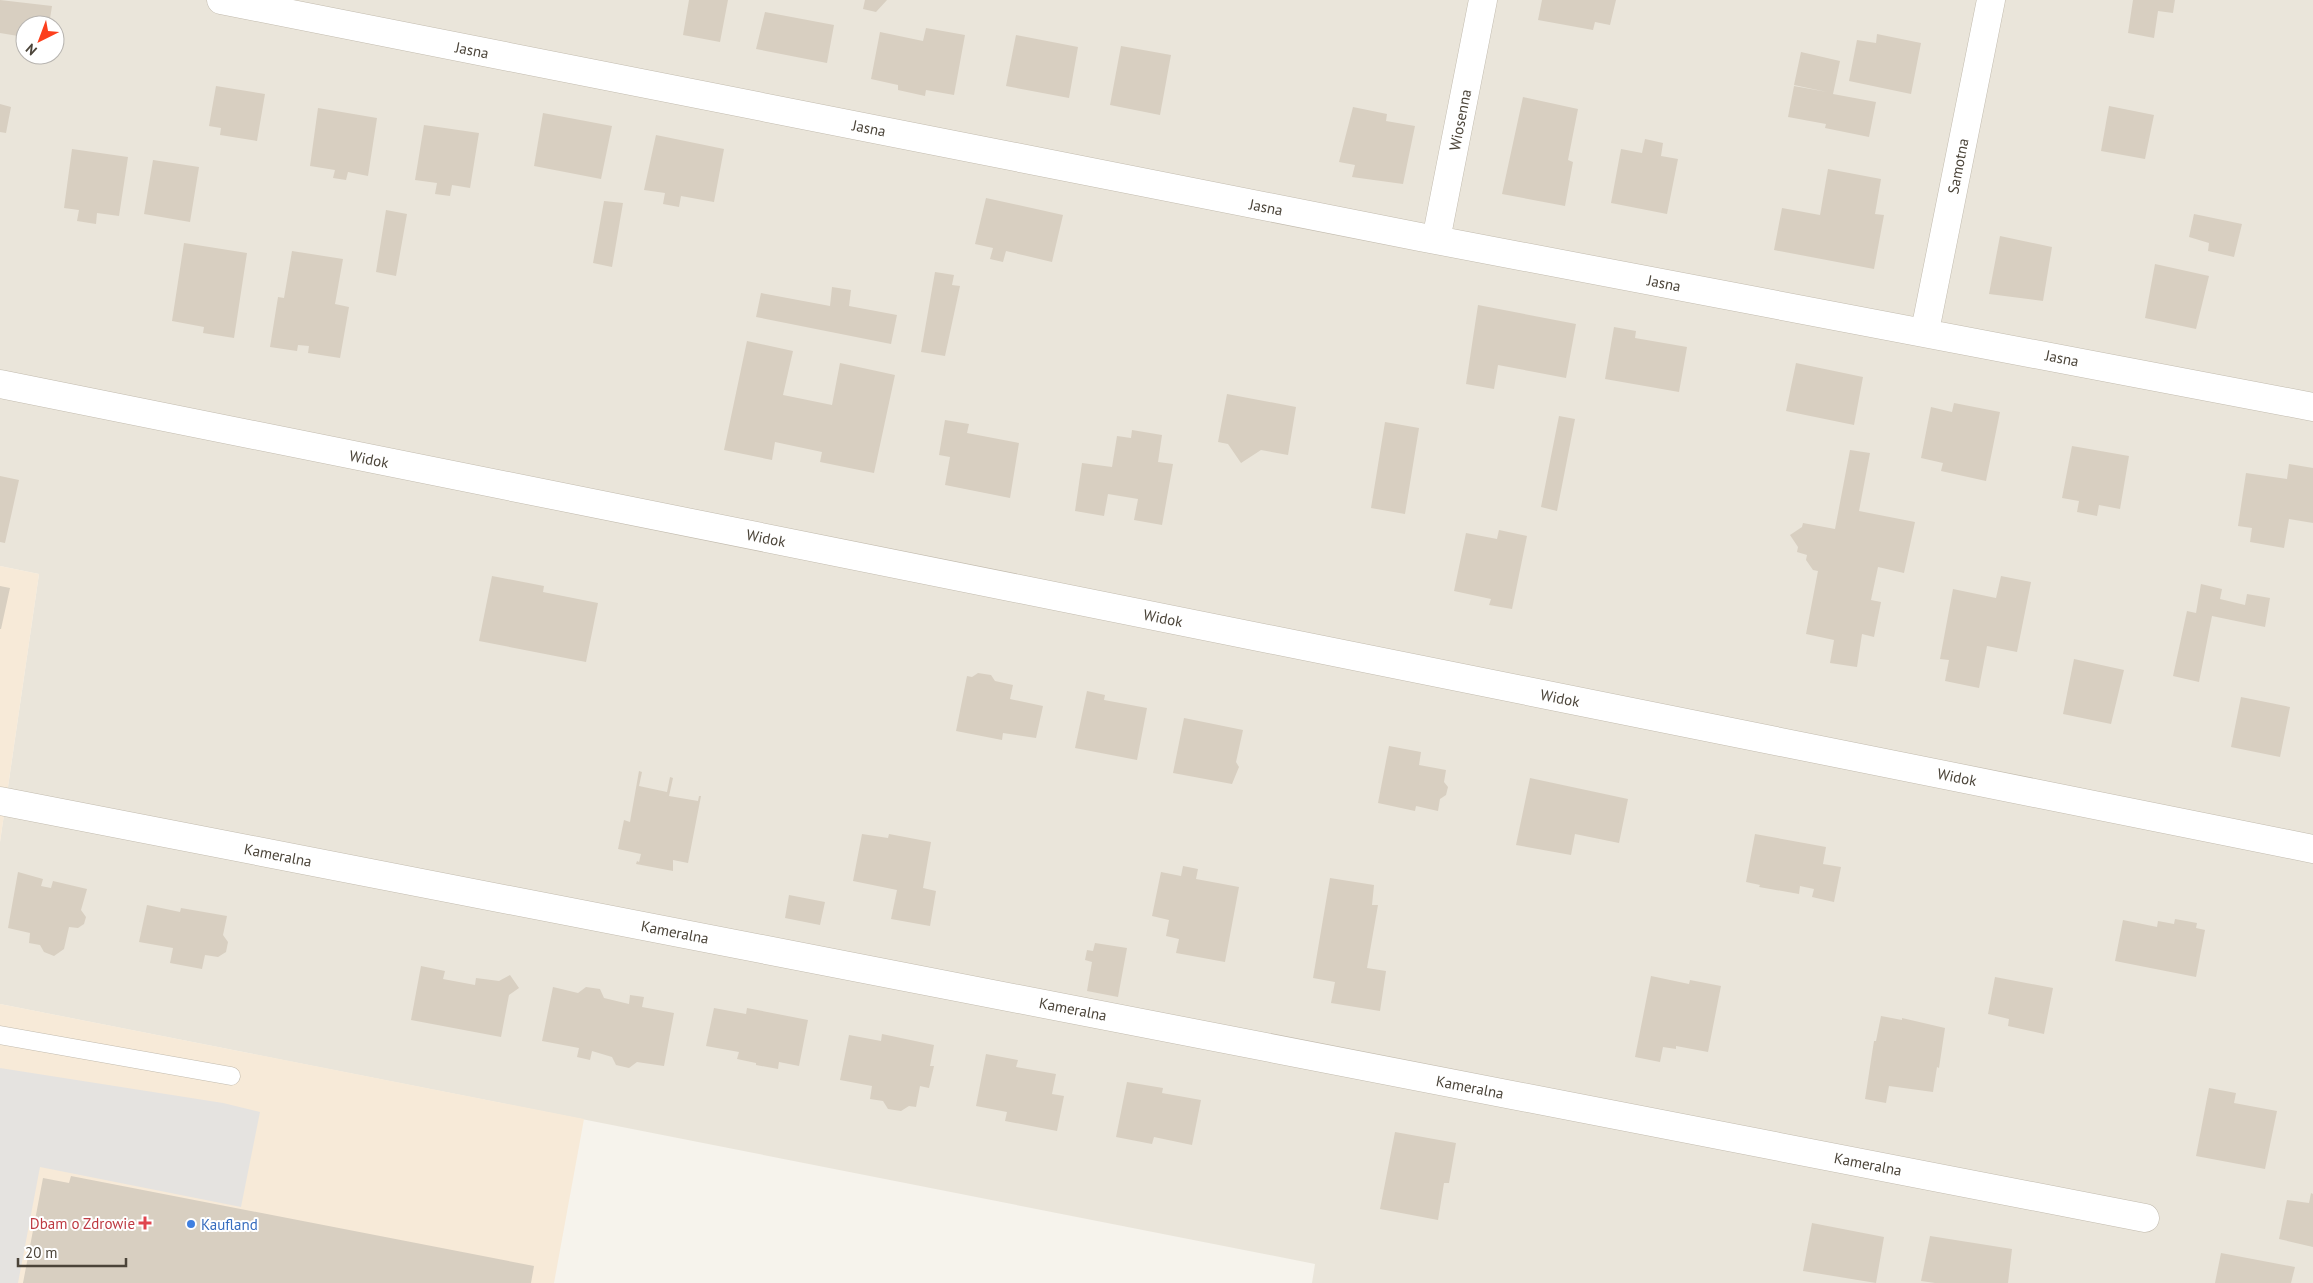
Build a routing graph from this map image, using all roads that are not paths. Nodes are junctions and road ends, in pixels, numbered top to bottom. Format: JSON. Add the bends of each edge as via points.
{"nodes":[{"id":1,"x":221,"y":0,"type":"edge"},
{"id":2,"x":1483,"y":0,"type":"edge"},
{"id":3,"x":1991,"y":0,"type":"edge"},
{"id":4,"x":1436,"y":240,"type":"junction"},
{"id":5,"x":1924,"y":332,"type":"junction"},
{"id":6,"x":4,"y":386,"type":"edge"},
{"id":7,"x":2313,"y":406,"type":"edge"},
{"id":8,"x":0,"y":801,"type":"edge"},
{"id":9,"x":2313,"y":849,"type":"edge"},
{"id":10,"x":0,"y":1035,"type":"edge"},
{"id":11,"x":231,"y":1076,"type":"dead end"},
{"id":12,"x":2146,"y":1218,"type":"dead end"}],
"edges":[{"from":1,"to":4,"type":"street","name":"Jasna"},
{"from":2,"to":4,"type":"street","name":"Wiosenna"},
{"from":3,"to":5,"type":"street","name":"Samotna"},
{"from":4,"to":5,"type":"street","name":"Jasna"},
{"from":5,"to":7,"type":"street","name":"Jasna"},
{"from":6,"to":9,"type":"street","name":"Widok"},
{"from":8,"to":12,"type":"street","name":"Kameralna"},
{"from":10,"to":11,"type":"lane"}]}
